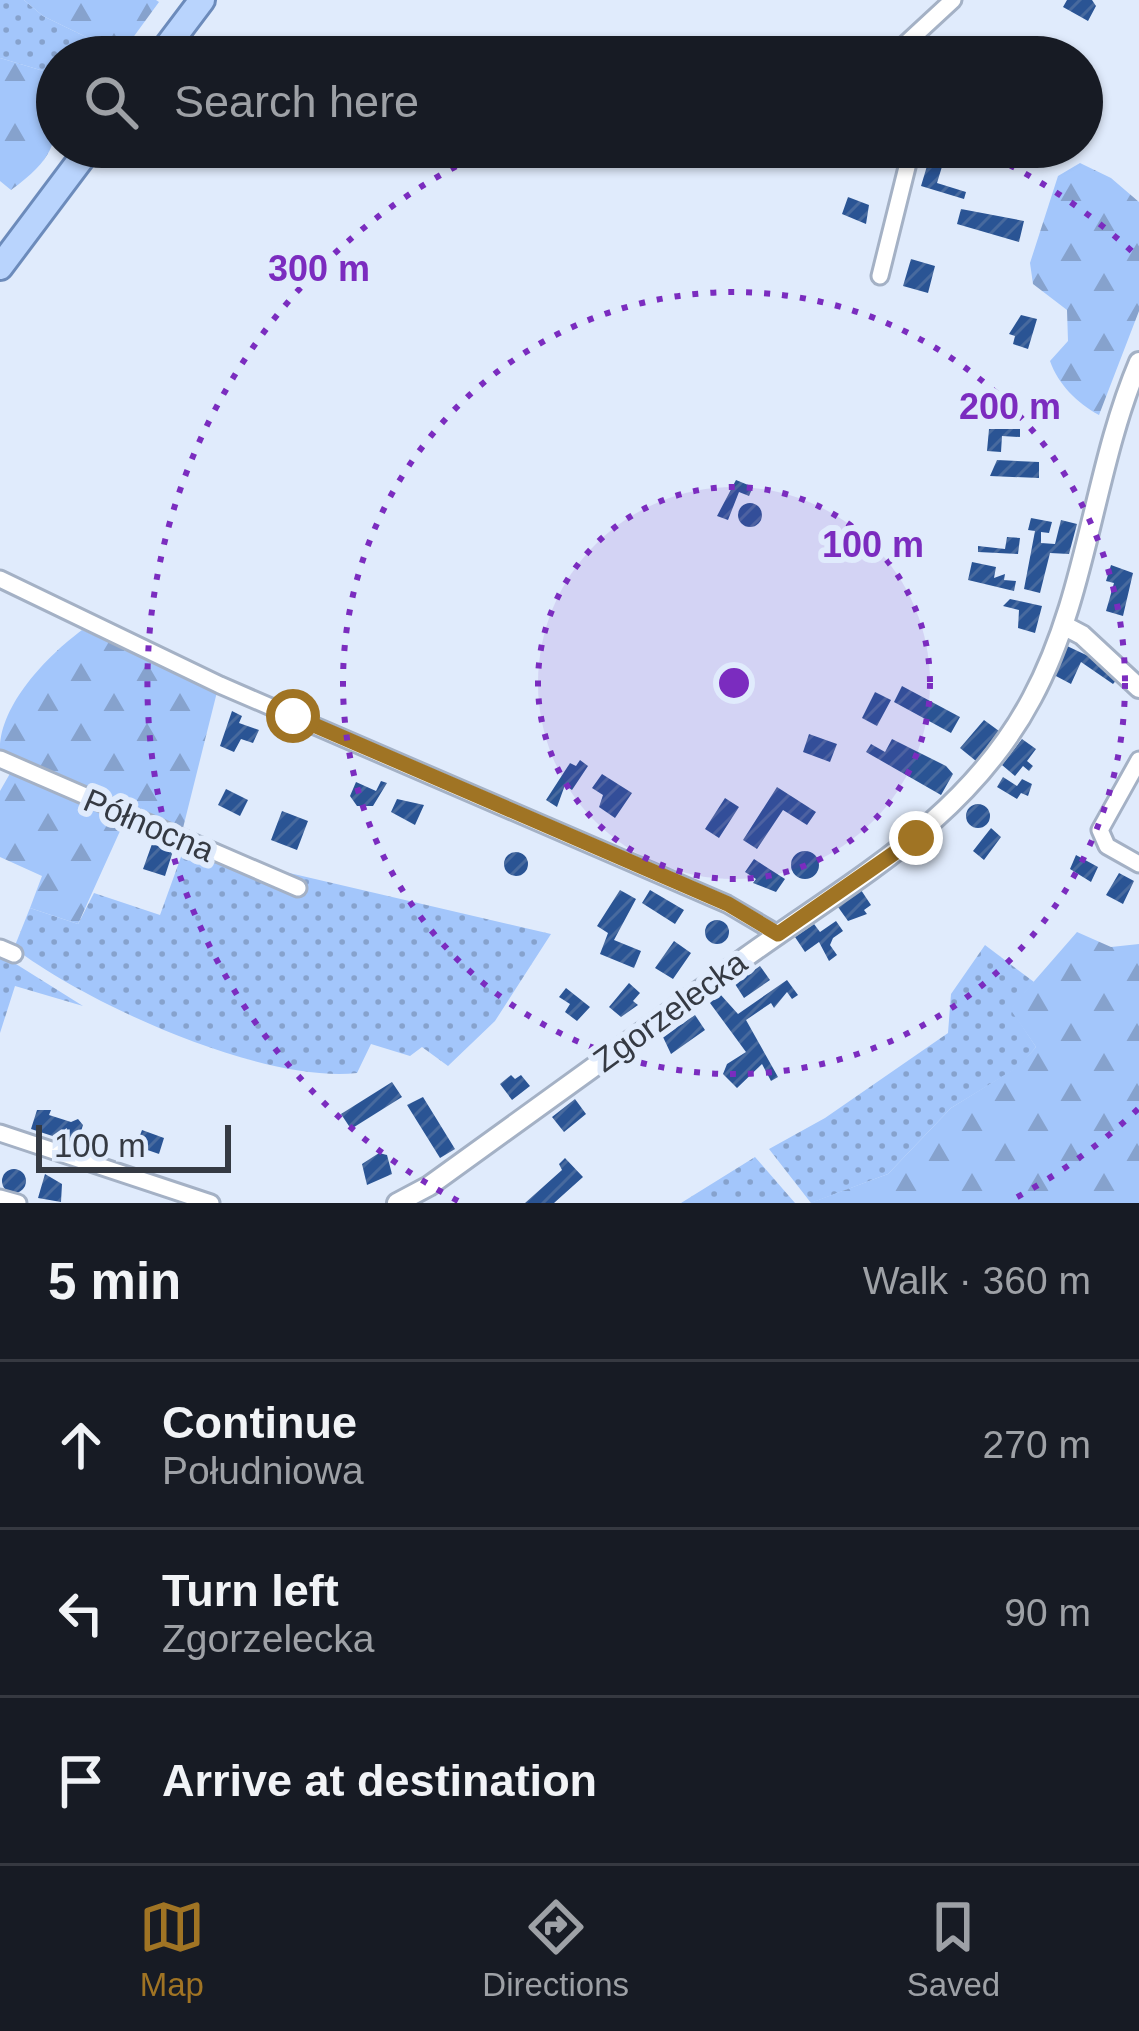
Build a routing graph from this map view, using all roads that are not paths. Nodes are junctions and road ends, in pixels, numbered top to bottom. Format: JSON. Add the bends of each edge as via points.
{"nodes":[{"id":1,"x":202,"y":0,"type":"edge"},
{"id":2,"x":953,"y":0,"type":"edge"},
{"id":3,"x":175,"y":36,"type":"edge"},
{"id":4,"x":914,"y":36,"type":"edge"},
{"id":5,"x":74,"y":168,"type":"edge"},
{"id":6,"x":907,"y":168,"type":"edge"},
{"id":7,"x":0,"y":267,"type":"edge"},
{"id":8,"x":880,"y":276,"type":"dead end"},
{"id":9,"x":1139,"y":362,"type":"edge"},
{"id":10,"x":0,"y":579,"type":"edge"},
{"id":11,"x":1063,"y":625,"type":"junction"},
{"id":12,"x":1139,"y":688,"type":"edge"},
{"id":13,"x":0,"y":759,"type":"edge"},
{"id":14,"x":1139,"y":760,"type":"edge"},
{"id":15,"x":1139,"y":864,"type":"edge"},
{"id":16,"x":298,"y":888,"type":"dead end"},
{"id":17,"x":778,"y":934,"type":"junction"},
{"id":18,"x":0,"y":1133,"type":"edge"},
{"id":19,"x":0,"y":1198,"type":"edge"},
{"id":20,"x":18,"y":1203,"type":"edge"},
{"id":21,"x":211,"y":1203,"type":"edge"},
{"id":22,"x":397,"y":1203,"type":"edge"}],
"edges":[{"from":1,"to":3,"type":"main road"},
{"from":2,"to":4,"type":"street"},
{"from":5,"to":7,"type":"main road"},
{"from":6,"to":8,"type":"street"},
{"from":9,"to":11,"type":"street","name":"Zgorzelecka","via":[[1115,417]]},
{"from":10,"to":17,"type":"street","via":[[220,685],[728,904]]},
{"from":11,"to":12,"type":"street"},
{"from":11,"to":17,"type":"street","name":"Zgorzelecka","via":[[1012,734],[948,812]]},
{"from":13,"to":16,"type":"street","name":"Północna"},
{"from":14,"to":15,"type":"street","via":[[1100,830],[1107,846]]},
{"from":17,"to":22,"type":"street","name":"Zgorzelecka"},
{"from":18,"to":21,"type":"street"},
{"from":19,"to":20,"type":"street"}]}
